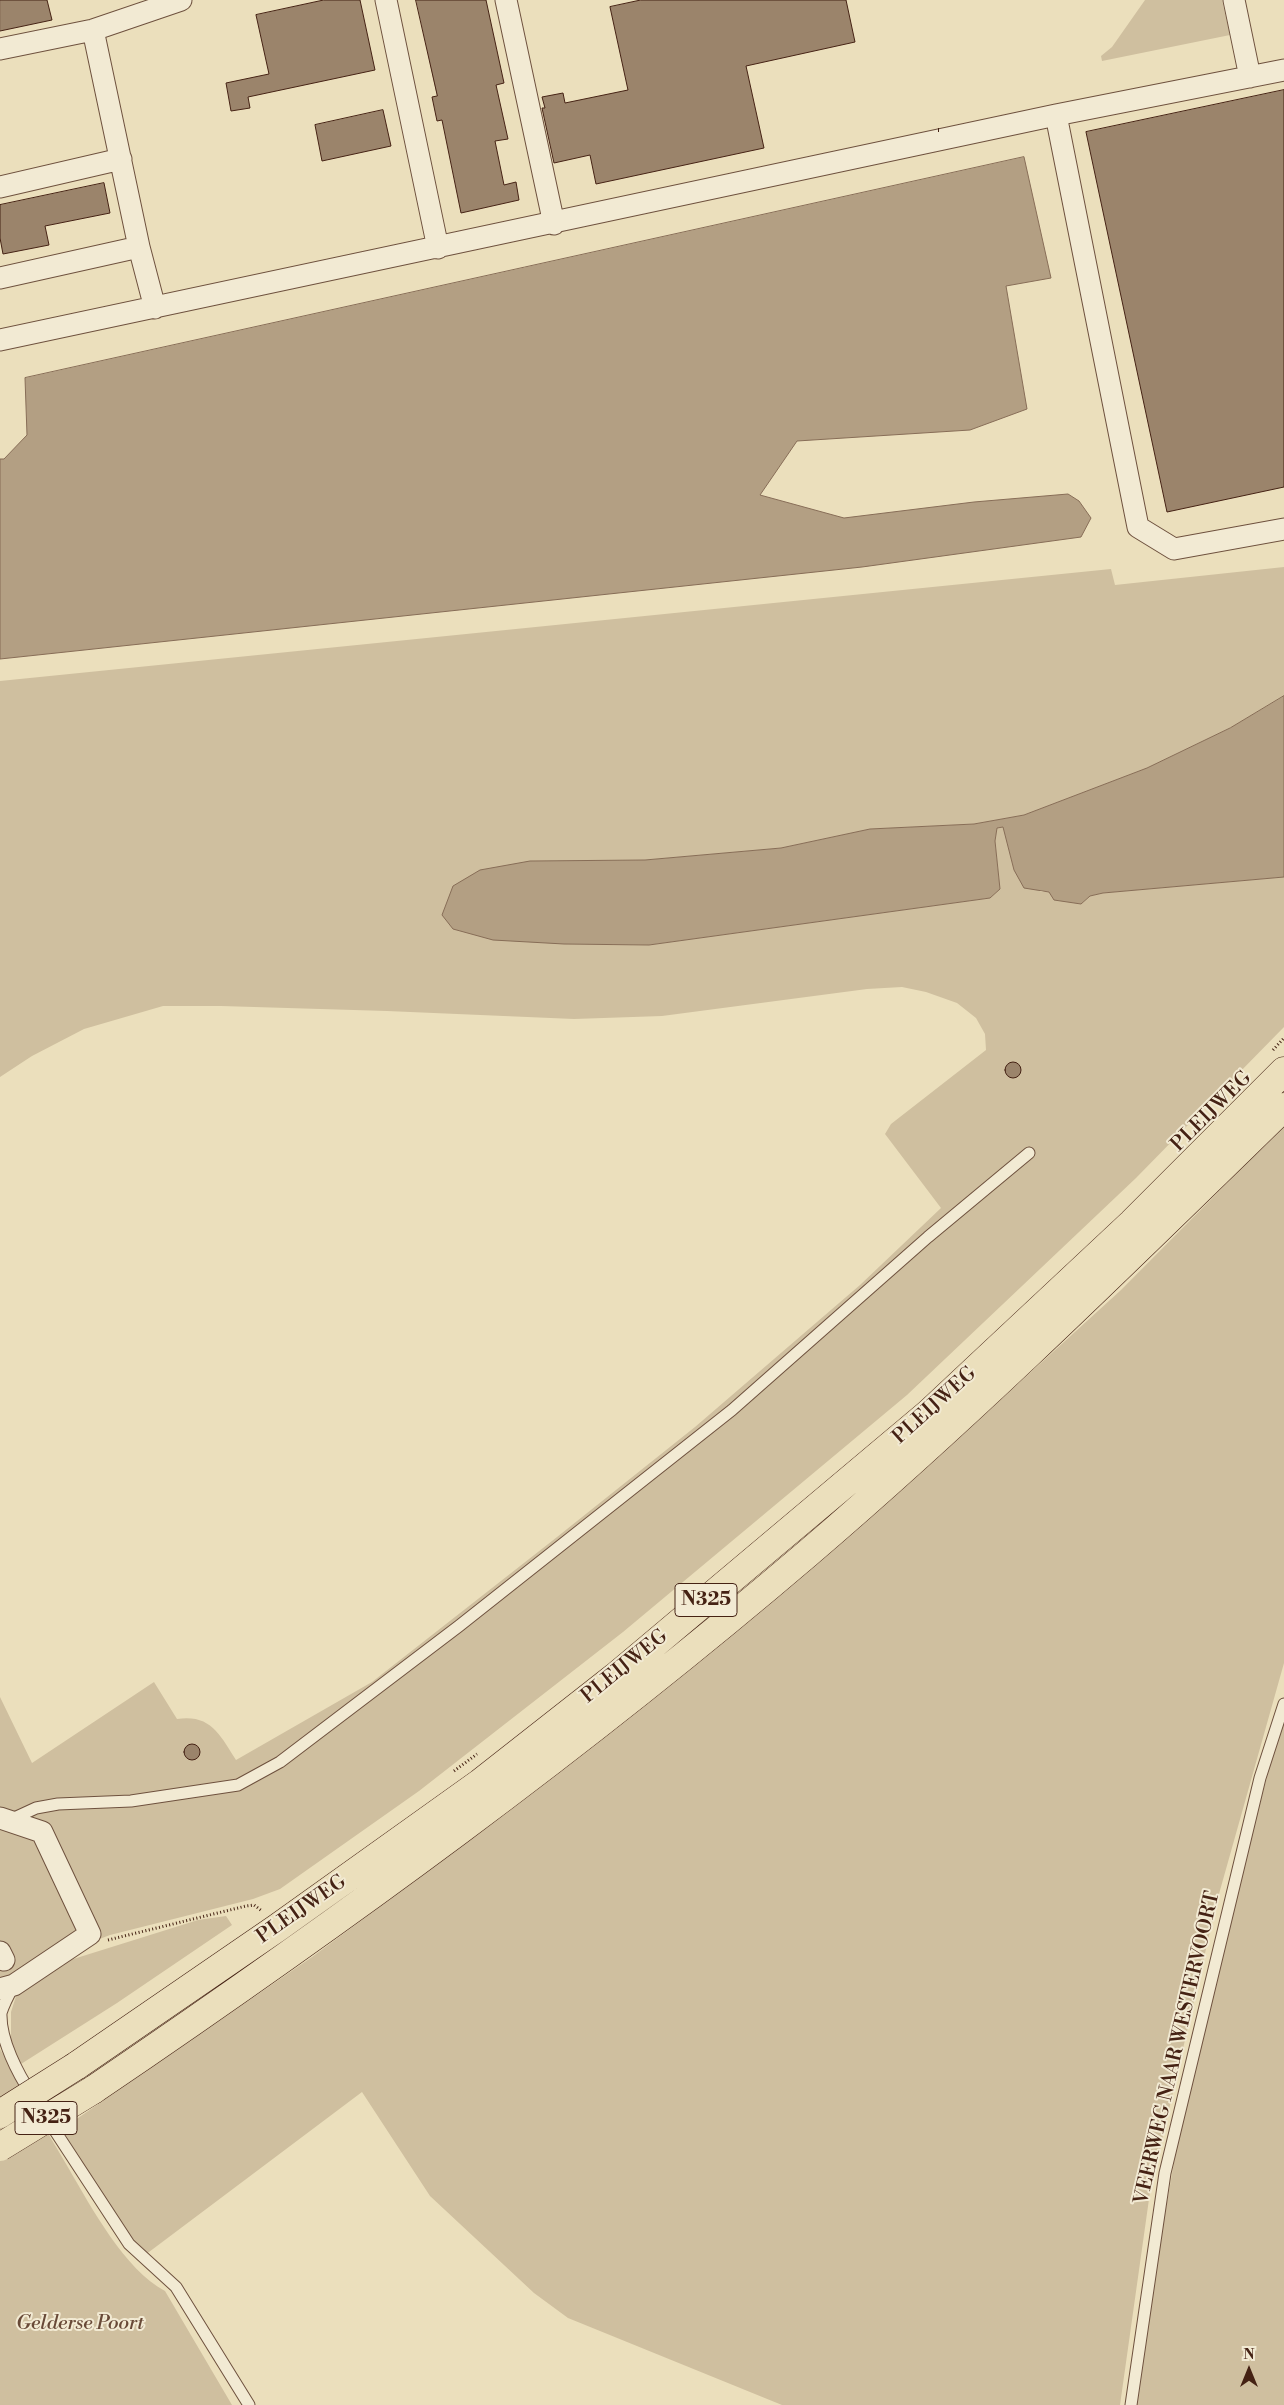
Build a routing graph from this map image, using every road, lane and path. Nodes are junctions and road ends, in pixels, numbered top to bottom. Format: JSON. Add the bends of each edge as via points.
{"nodes":[{"id":1,"x":182,"y":0,"type":"edge"},
{"id":2,"x":386,"y":0,"type":"edge"},
{"id":3,"x":506,"y":0,"type":"edge"},
{"id":4,"x":1234,"y":0,"type":"edge"},
{"id":5,"x":93,"y":30,"type":"junction"},
{"id":6,"x":0,"y":49,"type":"edge"},
{"id":7,"x":1284,"y":70,"type":"edge"},
{"id":8,"x":1250,"y":77,"type":"junction"},
{"id":9,"x":1056,"y":115,"type":"junction"},
{"id":10,"x":121,"y":159,"type":"junction"},
{"id":11,"x":0,"y":187,"type":"edge"},
{"id":12,"x":554,"y":224,"type":"junction"},
{"id":13,"x":139,"y":247,"type":"junction"},
{"id":14,"x":438,"y":248,"type":"junction"},
{"id":15,"x":0,"y":278,"type":"edge"},
{"id":16,"x":155,"y":308,"type":"junction"},
{"id":17,"x":0,"y":340,"type":"edge"},
{"id":18,"x":1284,"y":529,"type":"edge"},
{"id":19,"x":1284,"y":1038,"type":"edge"},
{"id":20,"x":1277,"y":1062,"type":"edge"},
{"id":21,"x":1284,"y":1107,"type":"edge"},
{"id":22,"x":1029,"y":1153,"type":"dead end"},
{"id":23,"x":1284,"y":1704,"type":"edge"},
{"id":24,"x":478,"y":1753,"type":"dead end"},
{"id":25,"x":446,"y":1777,"type":"dead end"},
{"id":26,"x":4,"y":1819,"type":"edge"},
{"id":27,"x":270,"y":1905,"type":"dead end"},
{"id":28,"x":262,"y":1911,"type":"junction"},
{"id":29,"x":254,"y":1917,"type":"dead end"},
{"id":30,"x":90,"y":1934,"type":"junction"},
{"id":31,"x":7,"y":1987,"type":"edge"},
{"id":32,"x":0,"y":2114,"type":"edge"},
{"id":33,"x":0,"y":2146,"type":"edge"},
{"id":34,"x":249,"y":2405,"type":"edge"},
{"id":35,"x":1131,"y":2405,"type":"edge"}],
"edges":[{"from":1,"to":5,"type":"street"},
{"from":2,"to":14,"type":"street"},
{"from":3,"to":12,"type":"street"},
{"from":4,"to":8,"type":"street"},
{"from":5,"to":6,"type":"street"},
{"from":5,"to":10,"type":"street"},
{"from":7,"to":8,"type":"street"},
{"from":8,"to":9,"type":"street"},
{"from":9,"to":12,"type":"street"},
{"from":9,"to":18,"type":"street","via":[[1138,527],[1174,549]]},
{"from":10,"to":11,"type":"street"},
{"from":10,"to":13,"type":"street"},
{"from":12,"to":14,"type":"street"},
{"from":13,"to":15,"type":"street"},
{"from":13,"to":16,"type":"street"},
{"from":14,"to":16,"type":"street"},
{"from":16,"to":17,"type":"street"},
{"from":19,"to":20,"type":"path"},
{"from":20,"to":32,"type":"highway","name":"PLEIJWEG","number":"N325","bridge":true,"via":[[1132,1223],[930,1413],[615,1677],[480,1783],[277,1928],[76,2066]]},
{"from":21,"to":33,"type":"highway","name":"PLEIJWEG","number":"N325","bridge":true,"via":[[984,1398],[792,1566],[621,1707],[429,1854],[244,1988],[92,2090]]},
{"from":22,"to":26,"type":"lane","via":[[928,1237],[732,1410],[459,1626],[280,1762],[238,1785],[131,1801],[58,1804]]},
{"from":23,"to":35,"type":"lane","name":"VEERWEG NAAR WESTERVOORT","via":[[1260,1778],[1165,2173]]},
{"from":24,"to":25,"type":"path"},
{"from":26,"to":30,"type":"street","via":[[42,1832]]},
{"from":27,"to":28,"type":"path","name":"PLEIJWEG"},
{"from":28,"to":29,"type":"path","name":"PLEIJWEG"},
{"from":28,"to":30,"type":"path","via":[[254,1905],[246,1906],[99,1941]]},
{"from":30,"to":31,"type":"street"},
{"from":31,"to":34,"type":"lane","via":[[0,2015],[2,2036],[11,2063],[129,2244],[176,2286]]}]}
